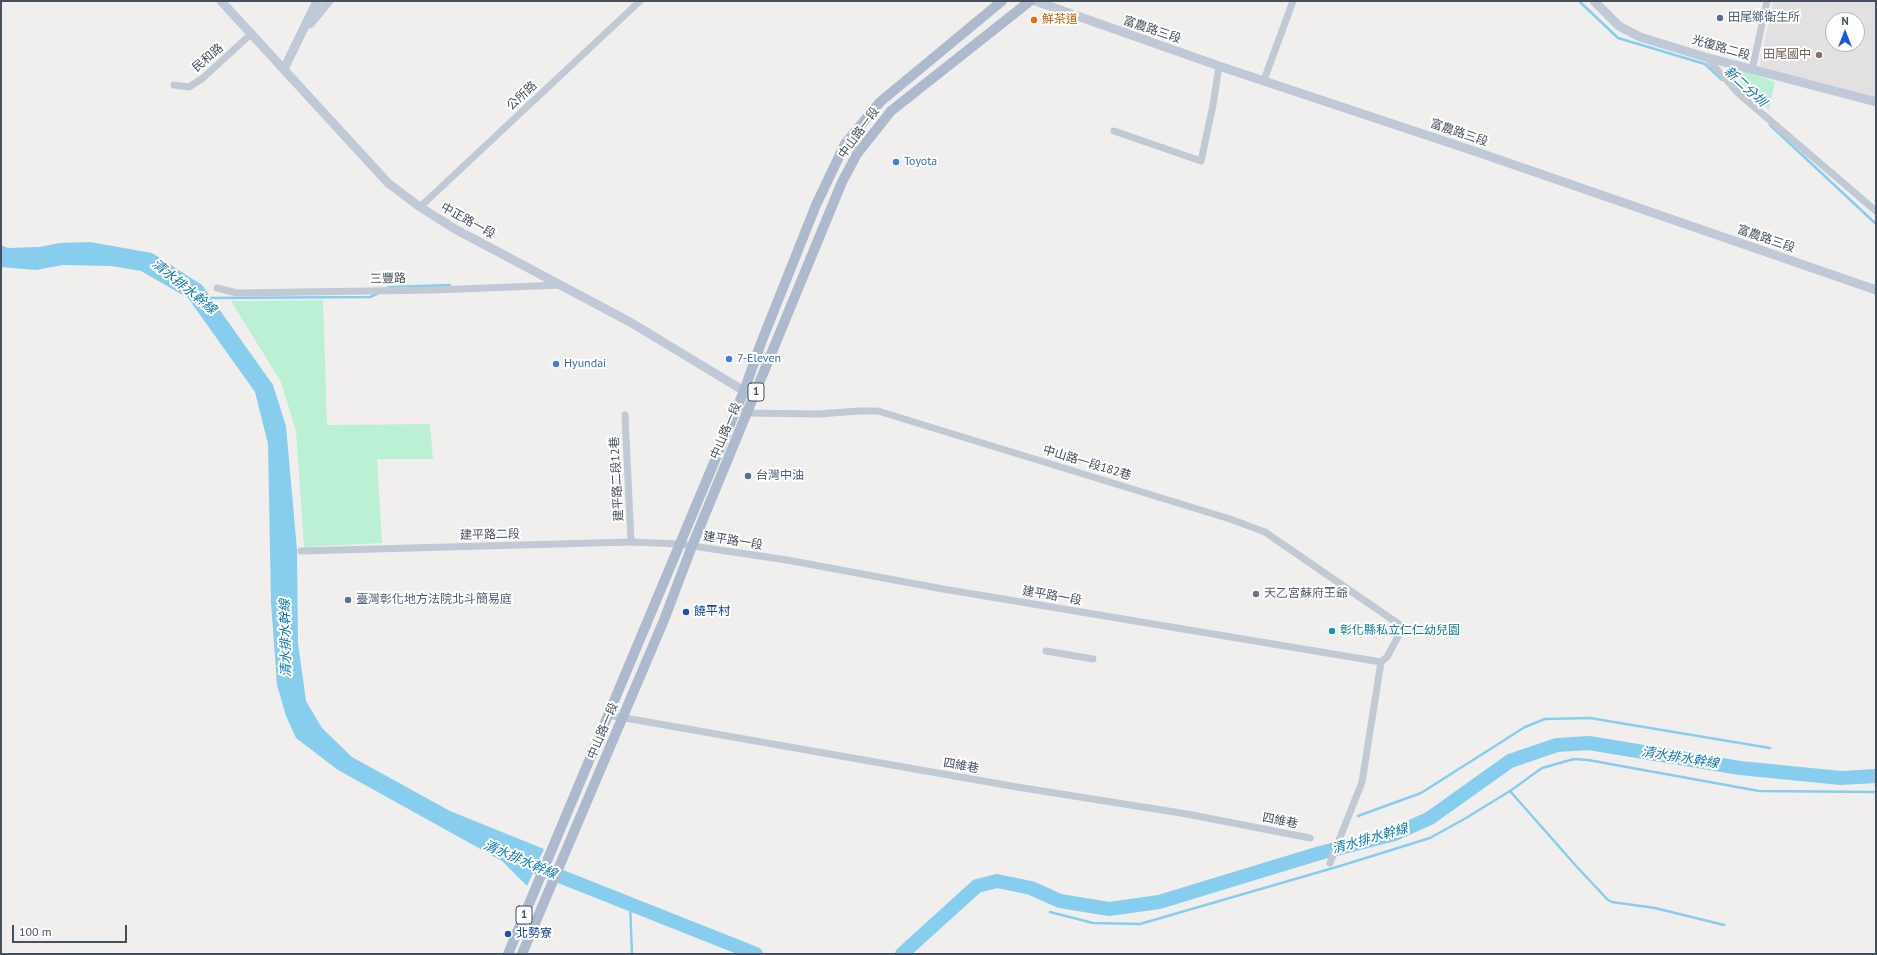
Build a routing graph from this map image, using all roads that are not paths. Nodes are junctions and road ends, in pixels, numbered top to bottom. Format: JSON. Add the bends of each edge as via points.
{"nodes":[{"id":1,"x":221,"y":1,"type":"edge"},
{"id":2,"x":317,"y":1,"type":"edge"},
{"id":3,"x":329,"y":1,"type":"edge"},
{"id":4,"x":640,"y":1,"type":"edge"},
{"id":5,"x":1002,"y":1,"type":"edge"},
{"id":6,"x":1030,"y":1,"type":"edge"},
{"id":7,"x":1035,"y":1,"type":"edge"},
{"id":8,"x":1293,"y":1,"type":"edge"},
{"id":9,"x":1594,"y":1,"type":"edge"},
{"id":10,"x":1767,"y":1,"type":"edge"},
{"id":11,"x":252,"y":33,"type":"junction"},
{"id":12,"x":294,"y":46,"type":"junction"},
{"id":13,"x":1705,"y":57,"type":"junction"},
{"id":14,"x":1219,"y":66,"type":"junction"},
{"id":15,"x":284,"y":69,"type":"junction"},
{"id":16,"x":1752,"y":70,"type":"junction"},
{"id":17,"x":1264,"y":80,"type":"junction"},
{"id":18,"x":174,"y":85,"type":"dead end"},
{"id":19,"x":1876,"y":102,"type":"edge"},
{"id":20,"x":1114,"y":131,"type":"dead end"},
{"id":21,"x":420,"y":207,"type":"junction"},
{"id":22,"x":1876,"y":212,"type":"edge"},
{"id":23,"x":561,"y":285,"type":"junction"},
{"id":24,"x":217,"y":288,"type":"dead end"},
{"id":25,"x":1876,"y":290,"type":"edge"},
{"id":26,"x":744,"y":391,"type":"junction"},
{"id":27,"x":754,"y":397,"type":"junction"},
{"id":28,"x":736,"y":409,"type":"junction"},
{"id":29,"x":748,"y":412,"type":"junction"},
{"id":30,"x":625,"y":415,"type":"dead end"},
{"id":31,"x":631,"y":542,"type":"junction"},
{"id":32,"x":679,"y":544,"type":"junction"},
{"id":33,"x":692,"y":546,"type":"junction"},
{"id":34,"x":301,"y":551,"type":"dead end"},
{"id":35,"x":1046,"y":651,"type":"dead end"},
{"id":36,"x":1093,"y":659,"type":"dead end"},
{"id":37,"x":1381,"y":662,"type":"junction"},
{"id":38,"x":608,"y":715,"type":"junction"},
{"id":39,"x":622,"y":719,"type":"junction"},
{"id":40,"x":1310,"y":838,"type":"dead end"},
{"id":41,"x":1330,"y":862,"type":"dead end"},
{"id":42,"x":508,"y":954,"type":"edge"},
{"id":43,"x":522,"y":954,"type":"edge"}],
"edges":[{"from":1,"to":11,"type":"street","name":"中正路一段"},
{"from":2,"to":12,"type":"street"},
{"from":3,"to":12,"type":"street"},
{"from":4,"to":21,"type":"street","name":"公所路"},
{"from":5,"to":26,"type":"main road","name":"中山路一段","number":"1","via":[[880,102],[845,144],[816,205]]},
{"from":6,"to":27,"type":"main road","name":"中山路一段","number":"1","via":[[891,111],[857,154],[842,182]]},
{"from":7,"to":14,"type":"street","name":"富農路三段"},
{"from":8,"to":17,"type":"street"},
{"from":9,"to":13,"type":"street","name":"光復路二段","via":[[1619,26],[1640,37]]},
{"from":10,"to":16,"type":"street"},
{"from":11,"to":15,"type":"street","name":"中正路一段"},
{"from":11,"to":18,"type":"street","name":"民和路","via":[[203,78],[189,87]]},
{"from":12,"to":15,"type":"street"},
{"from":13,"to":16,"type":"street","name":"光復路二段"},
{"from":13,"to":22,"type":"street","via":[[1738,93]]},
{"from":14,"to":17,"type":"street","name":"富農路三段"},
{"from":14,"to":20,"type":"street","via":[[1202,161]]},
{"from":15,"to":21,"type":"street","name":"中正路一段","via":[[388,183]]},
{"from":16,"to":19,"type":"street","name":"光復路二段"},
{"from":17,"to":25,"type":"street","name":"富農路三段"},
{"from":21,"to":23,"type":"street","name":"中正路一段","via":[[455,229]]},
{"from":23,"to":24,"type":"street","name":"三豐路","via":[[237,293]]},
{"from":23,"to":26,"type":"street","name":"中正路一段","via":[[630,322]]},
{"from":26,"to":27,"type":"street","name":"中正路一段"},
{"from":26,"to":28,"type":"main road","name":"中山路一段","number":"1"},
{"from":27,"to":29,"type":"main road","name":"中山路一段","number":"1"},
{"from":28,"to":29,"type":"street","name":"中山路一段182巷"},
{"from":28,"to":32,"type":"main road","name":"中山路一段","number":"1"},
{"from":29,"to":33,"type":"main road","name":"中山路一段","number":"1"},
{"from":29,"to":37,"type":"street","name":"中山路一段182巷","via":[[818,414],[878,411],[1265,532],[1403,627]]},
{"from":30,"to":31,"type":"street","name":"建平路二段12巷"},
{"from":31,"to":32,"type":"street","name":"建平路二段"},
{"from":31,"to":34,"type":"street","name":"建平路二段"},
{"from":32,"to":33,"type":"street","name":"建平路一段"},
{"from":32,"to":38,"type":"main road","name":"中山路一段","number":"1"},
{"from":33,"to":37,"type":"street","name":"建平路一段"},
{"from":33,"to":39,"type":"main road","name":"中山路一段","number":"1"},
{"from":35,"to":36,"type":"street"},
{"from":37,"to":41,"type":"street","via":[[1362,782]]},
{"from":38,"to":39,"type":"street","name":"四維巷"},
{"from":38,"to":42,"type":"main road","name":"中山路一段","number":"1"},
{"from":39,"to":40,"type":"street","name":"四維巷","via":[[1187,814]]},
{"from":39,"to":43,"type":"main road","name":"中山路一段","number":"1"}]}
